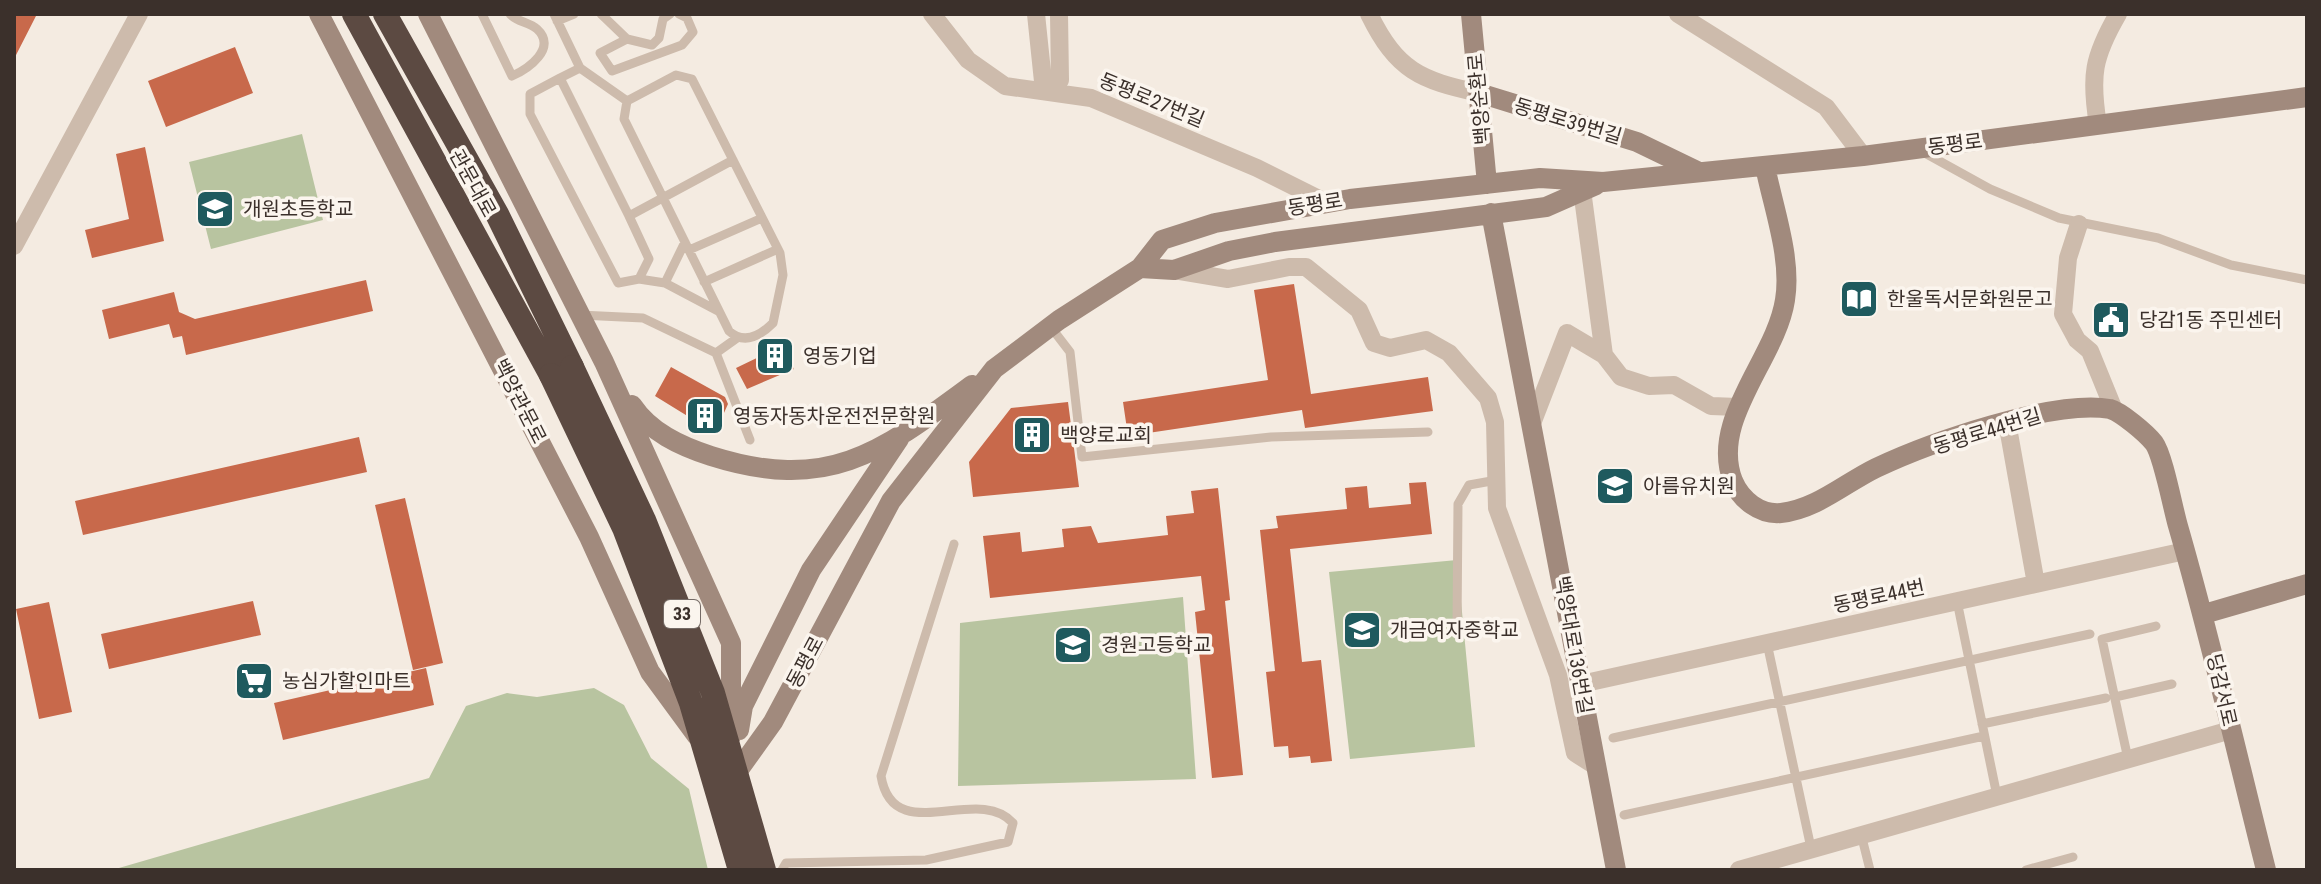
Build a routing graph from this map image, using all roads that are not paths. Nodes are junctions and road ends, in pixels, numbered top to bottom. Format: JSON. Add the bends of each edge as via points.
{"nodes":[{"id":1,"x":139,"y":14,"type":"edge"},
{"id":2,"x":319,"y":14,"type":"edge"},
{"id":3,"x":354,"y":14,"type":"edge"},
{"id":4,"x":385,"y":14,"type":"edge"},
{"id":5,"x":428,"y":14,"type":"edge"},
{"id":6,"x":482,"y":14,"type":"edge"},
{"id":7,"x":510,"y":14,"type":"edge"},
{"id":8,"x":574,"y":14,"type":"edge"},
{"id":9,"x":601,"y":14,"type":"edge"},
{"id":10,"x":670,"y":14,"type":"edge"},
{"id":11,"x":679,"y":14,"type":"edge"},
{"id":12,"x":932,"y":14,"type":"edge"},
{"id":13,"x":1036,"y":14,"type":"edge"},
{"id":14,"x":1059,"y":14,"type":"edge"},
{"id":15,"x":1369,"y":14,"type":"edge"},
{"id":16,"x":1471,"y":14,"type":"edge"},
{"id":17,"x":1678,"y":14,"type":"edge"},
{"id":18,"x":2118,"y":14,"type":"edge"},
{"id":19,"x":556,"y":17,"type":"edge"},
{"id":20,"x":627,"y":39,"type":"junction"},
{"id":21,"x":580,"y":68,"type":"junction"},
{"id":22,"x":560,"y":78,"type":"junction"},
{"id":23,"x":1044,"y":91,"type":"junction"},
{"id":24,"x":1479,"y":93,"type":"junction"},
{"id":25,"x":2307,"y":97,"type":"edge"},
{"id":26,"x":627,"y":101,"type":"junction"},
{"id":27,"x":2098,"y":125,"type":"junction"},
{"id":28,"x":1917,"y":149,"type":"junction"},
{"id":29,"x":1863,"y":156,"type":"junction"},
{"id":30,"x":733,"y":160,"type":"junction"},
{"id":31,"x":1765,"y":166,"type":"junction"},
{"id":32,"x":1700,"y":172,"type":"junction"},
{"id":33,"x":1603,"y":182,"type":"junction"},
{"id":34,"x":1487,"y":184,"type":"junction"},
{"id":35,"x":1582,"y":190,"type":"junction"},
{"id":36,"x":663,"y":198,"type":"junction"},
{"id":37,"x":1325,"y":202,"type":"junction"},
{"id":38,"x":1491,"y":213,"type":"junction"},
{"id":39,"x":629,"y":216,"type":"junction"},
{"id":40,"x":762,"y":218,"type":"junction"},
{"id":41,"x":2079,"y":224,"type":"junction"},
{"id":42,"x":14,"y":246,"type":"edge"},
{"id":43,"x":687,"y":246,"type":"junction"},
{"id":44,"x":778,"y":249,"type":"junction"},
{"id":45,"x":1140,"y":268,"type":"junction"},
{"id":46,"x":1174,"y":270,"type":"junction"},
{"id":47,"x":639,"y":279,"type":"junction"},
{"id":48,"x":2307,"y":280,"type":"edge"},
{"id":49,"x":704,"y":282,"type":"junction"},
{"id":50,"x":665,"y":283,"type":"junction"},
{"id":51,"x":719,"y":312,"type":"junction"},
{"id":52,"x":580,"y":315,"type":"junction"},
{"id":53,"x":1050,"y":326,"type":"junction"},
{"id":54,"x":737,"y":338,"type":"junction"},
{"id":55,"x":716,"y":353,"type":"junction"},
{"id":56,"x":1604,"y":355,"type":"junction"},
{"id":57,"x":604,"y":362,"type":"junction"},
{"id":58,"x":994,"y":369,"type":"junction"},
{"id":59,"x":562,"y":371,"type":"junction"},
{"id":60,"x":1738,"y":407,"type":"junction"},
{"id":61,"x":2114,"y":410,"type":"junction"},
{"id":62,"x":1533,"y":421,"type":"junction"},
{"id":63,"x":2007,"y":422,"type":"junction"},
{"id":64,"x":1428,"y":432,"type":"dead end"},
{"id":65,"x":899,"y":439,"type":"junction"},
{"id":66,"x":750,"y":440,"type":"dead end"},
{"id":67,"x":1497,"y":480,"type":"junction"},
{"id":68,"x":954,"y":544,"type":"dead end"},
{"id":69,"x":2185,"y":551,"type":"junction"},
{"id":70,"x":2036,"y":584,"type":"junction"},
{"id":71,"x":2307,"y":584,"type":"edge"},
{"id":72,"x":1957,"y":601,"type":"junction"},
{"id":73,"x":2204,"y":614,"type":"junction"},
{"id":74,"x":2156,"y":626,"type":"dead end"},
{"id":75,"x":1457,"y":627,"type":"dead end"},
{"id":76,"x":2090,"y":634,"type":"dead end"},
{"id":77,"x":1767,"y":643,"type":"junction"},
{"id":78,"x":1968,"y":661,"type":"junction"},
{"id":79,"x":1581,"y":684,"type":"junction"},
{"id":80,"x":2172,"y":684,"type":"dead end"},
{"id":81,"x":2110,"y":697,"type":"junction"},
{"id":82,"x":1780,"y":701,"type":"junction"},
{"id":83,"x":1982,"y":724,"type":"junction"},
{"id":84,"x":2231,"y":730,"type":"junction"},
{"id":85,"x":1984,"y":736,"type":"junction"},
{"id":86,"x":1613,"y":738,"type":"dead end"},
{"id":87,"x":2128,"y":759,"type":"junction"},
{"id":88,"x":1597,"y":767,"type":"junction"},
{"id":89,"x":1796,"y":777,"type":"junction"},
{"id":90,"x":730,"y":782,"type":"junction"},
{"id":91,"x":1997,"y":796,"type":"junction"},
{"id":92,"x":1624,"y":815,"type":"dead end"},
{"id":93,"x":1861,"y":834,"type":"junction"},
{"id":94,"x":1811,"y":848,"type":"junction"},
{"id":95,"x":2073,"y":857,"type":"dead end"},
{"id":96,"x":740,"y":870,"type":"edge"},
{"id":97,"x":755,"y":870,"type":"edge"},
{"id":98,"x":764,"y":870,"type":"edge"},
{"id":99,"x":782,"y":870,"type":"edge"},
{"id":100,"x":1616,"y":870,"type":"edge"},
{"id":101,"x":1739,"y":870,"type":"edge"},
{"id":102,"x":1870,"y":870,"type":"edge"},
{"id":103,"x":2026,"y":870,"type":"edge"},
{"id":104,"x":2266,"y":870,"type":"edge"}],
"edges":[{"from":1,"to":42,"type":"street"},
{"from":2,"to":90,"type":"main road","name":"백양관문로","via":[[557,472],[650,672]]},
{"from":3,"to":59,"type":"highway","name":"관문대로","number":"33"},
{"from":4,"to":59,"type":"highway","name":"관문대로","number":"33","via":[[497,214]]},
{"from":5,"to":52,"type":"main road","name":"백양관문로"},
{"from":6,"to":7,"type":"lane","via":[[512,76],[530,68],[543,41],[538,29]]},
{"from":8,"to":19,"type":"lane"},
{"from":9,"to":20,"type":"lane"},
{"from":10,"to":20,"type":"lane","via":[[652,45]]},
{"from":11,"to":20,"type":"lane","via":[[693,32],[682,45],[612,71],[600,53]]},
{"from":12,"to":23,"type":"street","name":"동평로27번길","via":[[968,60],[1005,86]]},
{"from":13,"to":23,"type":"street"},
{"from":14,"to":23,"type":"street","via":[[1060,80]]},
{"from":15,"to":24,"type":"street","name":"동평로39번길","via":[[1381,38],[1413,72],[1436,84]]},
{"from":16,"to":24,"type":"main road","name":"백양순환로"},
{"from":17,"to":29,"type":"street","via":[[1826,107]]},
{"from":18,"to":27,"type":"street","via":[[2098,48],[2093,90]]},
{"from":19,"to":21,"type":"lane"},
{"from":21,"to":22,"type":"lane"},
{"from":21,"to":26,"type":"lane"},
{"from":22,"to":39,"type":"lane"},
{"from":22,"to":47,"type":"lane","via":[[530,94],[530,114],[618,283]]},
{"from":23,"to":37,"type":"street","name":"동평로27번길","via":[[1091,98]]},
{"from":24,"to":32,"type":"main road","name":"동평로39번길","via":[[1637,142]]},
{"from":24,"to":34,"type":"main road","name":"백양순환로"},
{"from":25,"to":27,"type":"main road","name":"동평로"},
{"from":26,"to":30,"type":"lane","via":[[676,75],[692,79]]},
{"from":26,"to":36,"type":"lane","via":[[624,119]]},
{"from":27,"to":28,"type":"main road","name":"동평로"},
{"from":28,"to":29,"type":"main road","name":"동평로"},
{"from":28,"to":41,"type":"lane","via":[[1990,189]]},
{"from":29,"to":31,"type":"main road","name":"동평로"},
{"from":30,"to":36,"type":"lane"},
{"from":30,"to":40,"type":"lane"},
{"from":31,"to":32,"type":"main road","name":"동평로"},
{"from":31,"to":60,"type":"main road","name":"동평로44번길","via":[[1786,299],[1766,358]]},
{"from":32,"to":33,"type":"main road","name":"동평로"},
{"from":33,"to":34,"type":"main road","name":"동평로","via":[[1540,178]]},
{"from":33,"to":35,"type":"main road","name":"동평로"},
{"from":34,"to":37,"type":"main road","name":"동평로"},
{"from":35,"to":38,"type":"main road","name":"동평로","via":[[1546,207]]},
{"from":35,"to":56,"type":"street"},
{"from":36,"to":39,"type":"lane"},
{"from":36,"to":43,"type":"lane"},
{"from":37,"to":45,"type":"main road","name":"동평로","via":[[1215,223],[1162,240]]},
{"from":38,"to":46,"type":"main road","name":"동평로","via":[[1275,242]]},
{"from":38,"to":62,"type":"main road","name":"백양대로136번길"},
{"from":39,"to":47,"type":"lane","via":[[649,259]]},
{"from":40,"to":43,"type":"lane"},
{"from":40,"to":44,"type":"lane"},
{"from":41,"to":48,"type":"lane","via":[[2158,238],[2231,265]]},
{"from":41,"to":61,"type":"street","via":[[2068,258],[2063,314],[2077,340],[2090,351]]},
{"from":43,"to":49,"type":"lane"},
{"from":43,"to":50,"type":"lane"},
{"from":44,"to":49,"type":"lane"},
{"from":44,"to":54,"type":"lane","via":[[783,275],[773,323],[748,339]]},
{"from":45,"to":46,"type":"main road","name":"동평로"},
{"from":45,"to":53,"type":"main road","name":"동평로"},
{"from":46,"to":67,"type":"street","via":[[1228,279],[1306,267],[1359,310],[1374,343],[1390,348],[1426,340],[1449,353],[1488,398],[1495,422]]},
{"from":47,"to":50,"type":"lane"},
{"from":49,"to":51,"type":"lane"},
{"from":50,"to":51,"type":"lane"},
{"from":51,"to":54,"type":"lane"},
{"from":52,"to":55,"type":"lane","via":[[643,318]]},
{"from":52,"to":57,"type":"main road","name":"백양관문로"},
{"from":53,"to":58,"type":"main road","name":"동평로"},
{"from":53,"to":64,"type":"lane","via":[[1070,352],[1082,457],[1271,437]]},
{"from":54,"to":55,"type":"lane"},
{"from":55,"to":66,"type":"lane"},
{"from":56,"to":60,"type":"street","via":[[1621,377],[1649,386],[1674,385],[1711,406]]},
{"from":56,"to":62,"type":"street","via":[[1567,333]]},
{"from":57,"to":65,"type":"main road","via":[[643,422],[685,448],[750,469],[781,473],[832,467]]},
{"from":57,"to":90,"type":"main road","name":"백양관문로","via":[[731,643]]},
{"from":58,"to":65,"type":"main road"},
{"from":58,"to":90,"type":"main road","name":"동평로","via":[[891,501],[773,722]]},
{"from":59,"to":96,"type":"highway","number":"33","bridge":true,"via":[[691,703]]},
{"from":59,"to":98,"type":"highway","number":"33","bridge":true,"via":[[644,520],[713,693]]},
{"from":60,"to":63,"type":"main road","name":"동평로44번길","via":[[1731,442],[1732,479],[1752,506],[1778,514],[1799,510],[1880,466]]},
{"from":61,"to":63,"type":"main road","name":"동평로44번길","via":[[2039,414]]},
{"from":61,"to":69,"type":"main road","via":[[2155,444]]},
{"from":62,"to":79,"type":"main road","name":"백양대로136번길"},
{"from":63,"to":70,"type":"street"},
{"from":65,"to":90,"type":"main road","name":"동평로","via":[[811,570],[743,706]]},
{"from":67,"to":75,"type":"lane","via":[[1469,485],[1458,504]]},
{"from":67,"to":88,"type":"street","via":[[1497,508],[1558,675],[1575,753]]},
{"from":68,"to":99,"type":"lane","via":[[881,776],[883,792],[894,807],[911,812],[995,810],[1013,823],[1008,842],[926,860],[786,863]]},
{"from":69,"to":70,"type":"street","name":"동평로44번"},
{"from":69,"to":73,"type":"main road"},
{"from":70,"to":72,"type":"street","name":"동평로44번"},
{"from":71,"to":73,"type":"main road"},
{"from":72,"to":77,"type":"street","name":"동평로44번"},
{"from":72,"to":78,"type":"lane"},
{"from":73,"to":84,"type":"main road","name":"당감서로"},
{"from":74,"to":81,"type":"lane","via":[[2102,639]]},
{"from":76,"to":78,"type":"lane"},
{"from":77,"to":79,"type":"street","name":"동평로44번"},
{"from":77,"to":82,"type":"lane"},
{"from":78,"to":82,"type":"lane"},
{"from":78,"to":83,"type":"lane"},
{"from":79,"to":88,"type":"main road","name":"백양대로136번길"},
{"from":80,"to":81,"type":"lane"},
{"from":81,"to":83,"type":"lane"},
{"from":81,"to":87,"type":"lane"},
{"from":82,"to":86,"type":"lane"},
{"from":82,"to":89,"type":"lane"},
{"from":83,"to":85,"type":"lane"},
{"from":84,"to":87,"type":"street"},
{"from":84,"to":104,"type":"main road","name":"당감서로"},
{"from":85,"to":89,"type":"lane"},
{"from":85,"to":91,"type":"lane"},
{"from":87,"to":91,"type":"street"},
{"from":88,"to":100,"type":"main road","name":"백양대로136번길"},
{"from":89,"to":92,"type":"lane"},
{"from":89,"to":94,"type":"lane"},
{"from":90,"to":97,"type":"main road","name":"백양관문로"},
{"from":91,"to":93,"type":"street"},
{"from":93,"to":94,"type":"street"},
{"from":93,"to":102,"type":"lane"},
{"from":94,"to":101,"type":"street"},
{"from":95,"to":103,"type":"lane"}]}
